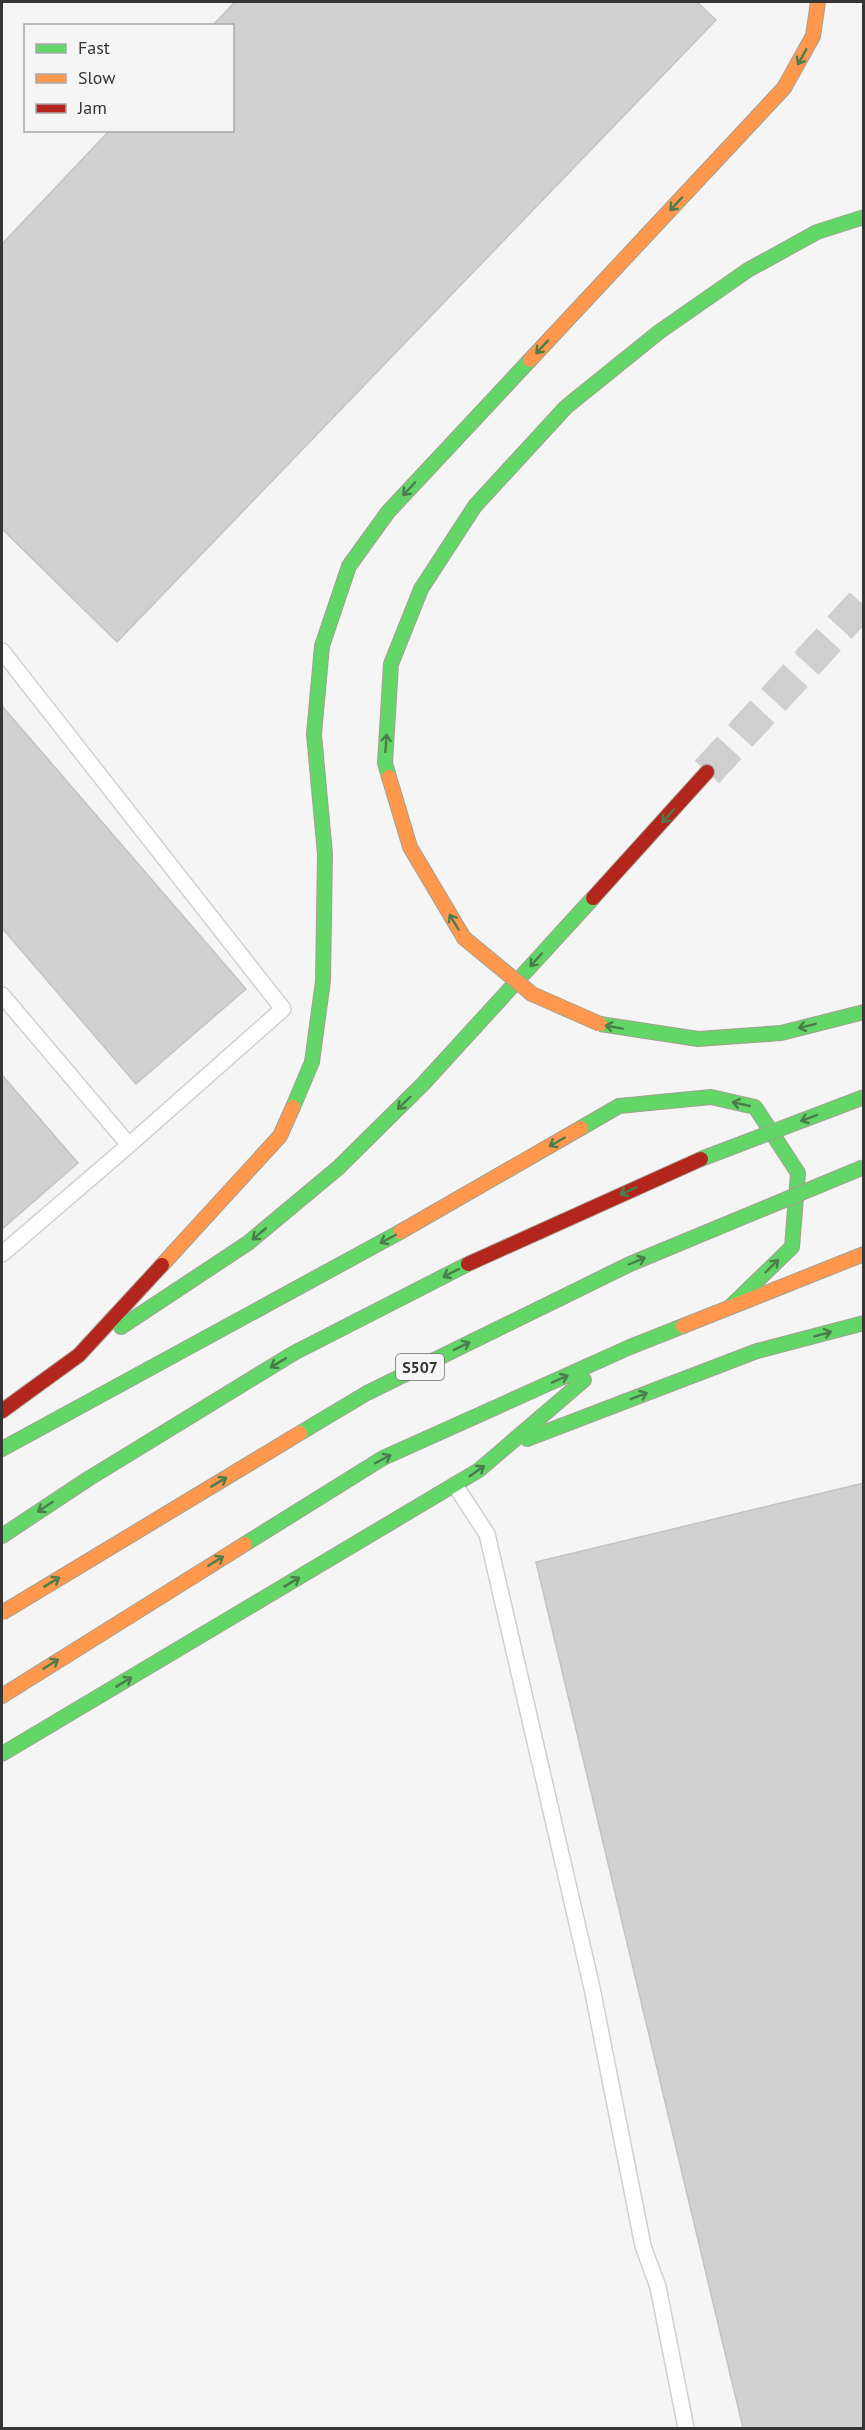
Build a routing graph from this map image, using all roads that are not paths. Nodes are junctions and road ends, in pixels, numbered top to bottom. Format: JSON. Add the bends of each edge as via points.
{"nodes":[{"id":1,"x":818,"y":2,"type":"edge"},
{"id":2,"x":864,"y":217,"type":"edge"},
{"id":3,"x":2,"y":651,"type":"edge"},
{"id":4,"x":707,"y":772,"type":"tunnel mouth"},
{"id":5,"x":2,"y":994,"type":"edge"},
{"id":6,"x":864,"y":1012,"type":"edge"},
{"id":7,"x":864,"y":1097,"type":"edge"},
{"id":8,"x":129,"y":1145,"type":"junction"},
{"id":9,"x":864,"y":1167,"type":"edge"},
{"id":10,"x":2,"y":1254,"type":"edge"},
{"id":11,"x":864,"y":1254,"type":"edge"},
{"id":12,"x":864,"y":1262,"type":"edge"},
{"id":13,"x":787,"y":1285,"type":"junction"},
{"id":14,"x":730,"y":1307,"type":"junction"},
{"id":15,"x":864,"y":1323,"type":"edge"},
{"id":16,"x":79,"y":1355,"type":"junction"},
{"id":17,"x":614,"y":1355,"type":"junction"},
{"id":18,"x":2,"y":1411,"type":"edge"},
{"id":19,"x":505,"y":1447,"type":"junction"},
{"id":20,"x":2,"y":1449,"type":"edge"},
{"id":21,"x":455,"y":1485,"type":"junction"},
{"id":22,"x":2,"y":1536,"type":"edge"},
{"id":23,"x":2,"y":1613,"type":"edge"},
{"id":24,"x":2,"y":1696,"type":"edge"},
{"id":25,"x":2,"y":1754,"type":"edge"},
{"id":26,"x":686,"y":2428,"type":"edge"}],
"edges":[{"from":1,"to":16,"type":"highway","one_way":true,"via":[[813,36],[784,88],[388,512],[349,566],[322,646],[314,734],[325,854],[323,981],[312,1062],[280,1136]]},
{"from":6,"to":2,"type":"highway","one_way":true,"bridge":true,"via":[[781,1033],[698,1039],[605,1026],[532,994],[464,938],[410,847],[385,763],[391,664],[422,589],[476,506],[566,407],[659,333],[748,270],[817,232]]},
{"from":3,"to":8,"type":"lane","via":[[283,1009]]},
{"from":4,"to":16,"type":"highway","one_way":true,"via":[[423,1084],[338,1168],[248,1243]]},
{"from":5,"to":8,"type":"lane"},
{"from":7,"to":22,"type":"highway","one_way":true,"bridge":true,"via":[[693,1162],[496,1249],[294,1353]]},
{"from":8,"to":10,"type":"lane"},
{"from":23,"to":9,"type":"highway","number":"S507","one_way":true,"bridge":true,"via":[[367,1393],[630,1264]]},
{"from":11,"to":13,"type":"highway"},
{"from":12,"to":13,"type":"highway"},
{"from":13,"to":14,"type":"highway"},
{"from":14,"to":17,"type":"highway"},
{"from":14,"to":20,"type":"highway","one_way":true,"via":[[792,1247],[798,1173],[755,1107],[711,1097],[619,1106],[432,1215]]},
{"from":19,"to":15,"type":"highway","one_way":true,"via":[[757,1352]]},
{"from":16,"to":18,"type":"highway"},
{"from":17,"to":19,"type":"highway"},
{"from":24,"to":17,"type":"highway","one_way":true,"via":[[383,1458]]},
{"from":21,"to":19,"type":"highway","one_way":true},
{"from":25,"to":21,"type":"highway","one_way":true},
{"from":21,"to":26,"type":"lane","via":[[487,1534],[592,1988],[643,2246],[658,2287]]}]}
